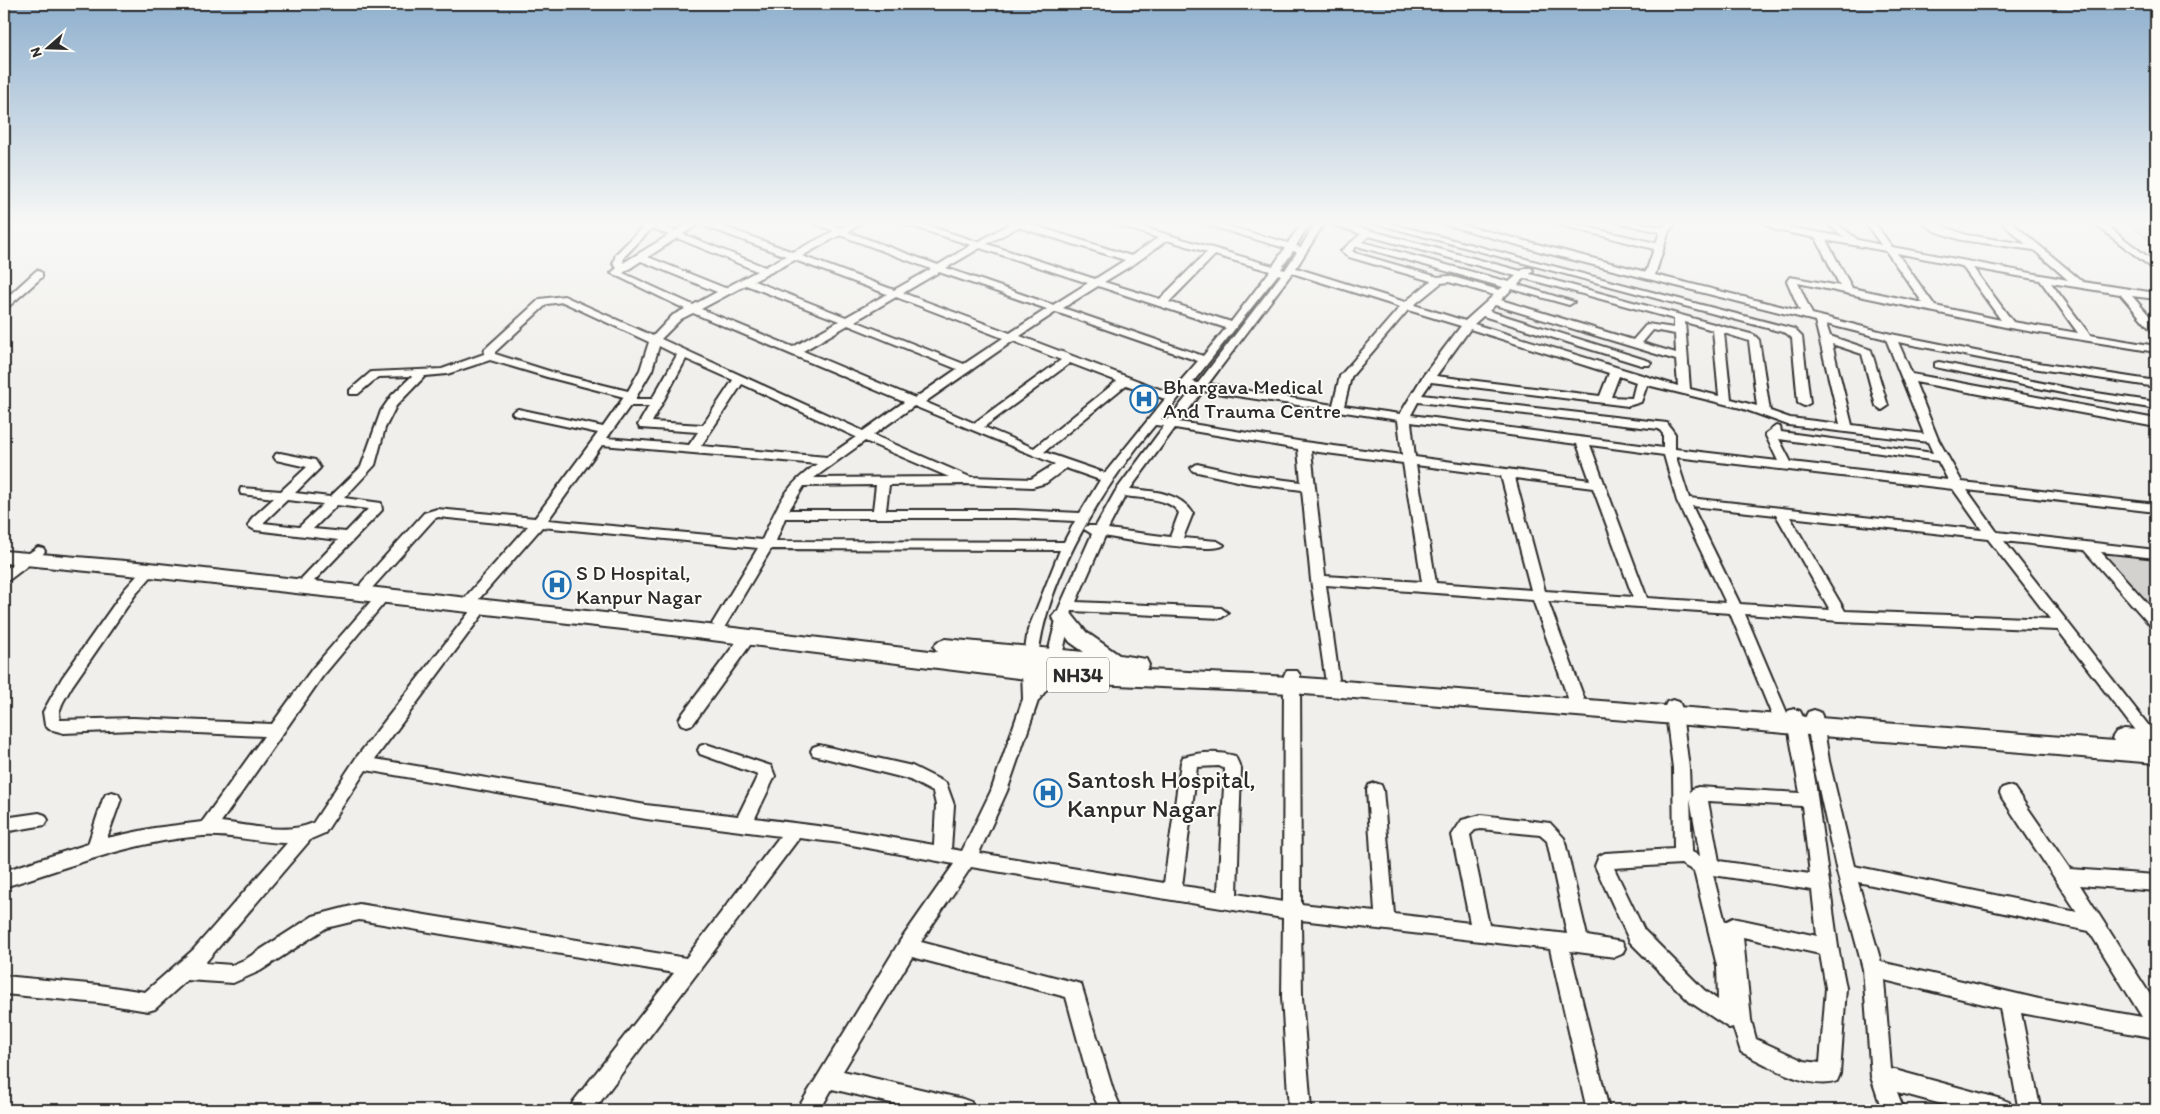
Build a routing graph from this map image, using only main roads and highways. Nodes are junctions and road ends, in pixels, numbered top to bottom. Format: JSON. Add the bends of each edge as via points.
{"nodes":[{"id":1,"x":4,"y":547,"type":"edge"},
{"id":2,"x":32,"y":555,"type":"junction"},
{"id":3,"x":4,"y":557,"type":"edge"},
{"id":4,"x":375,"y":591,"type":"junction"},
{"id":5,"x":477,"y":602,"type":"junction"},
{"id":6,"x":1065,"y":611,"type":"road end"},
{"id":7,"x":1114,"y":663,"type":"junction"},
{"id":8,"x":1028,"y":664,"type":"junction"},
{"id":9,"x":1052,"y":666,"type":"junction"},
{"id":10,"x":1292,"y":680,"type":"junction"},
{"id":11,"x":1674,"y":710,"type":"junction"},
{"id":12,"x":2155,"y":745,"type":"edge"}],
"edges":[{"from":1,"to":2,"type":"highway","number":"NH34"},
{"from":2,"to":3,"type":"highway","number":"NH34"},
{"from":2,"to":4,"type":"highway","number":"NH34","via":[[150,570]]},
{"from":2,"to":4,"type":"highway","number":"NH34","via":[[161,561],[308,579]]},
{"from":4,"to":5,"type":"highway","number":"NH34"},
{"from":5,"to":8,"type":"highway","number":"NH34","via":[[748,637]]},
{"from":5,"to":8,"type":"highway","number":"NH34","via":[[719,624]]},
{"from":6,"to":7,"type":"highway","via":[[1078,637]]},
{"from":7,"to":9,"type":"highway","number":"NH34"},
{"from":7,"to":10,"type":"highway","number":"NH34"},
{"from":8,"to":9,"type":"highway","number":"NH34"},
{"from":9,"to":10,"type":"highway","number":"NH34"},
{"from":10,"to":11,"type":"highway","number":"NH34"},
{"from":10,"to":11,"type":"highway","number":"NH34","via":[[1331,679],[1576,698]]},
{"from":11,"to":12,"type":"highway","number":"NH34"}]}
